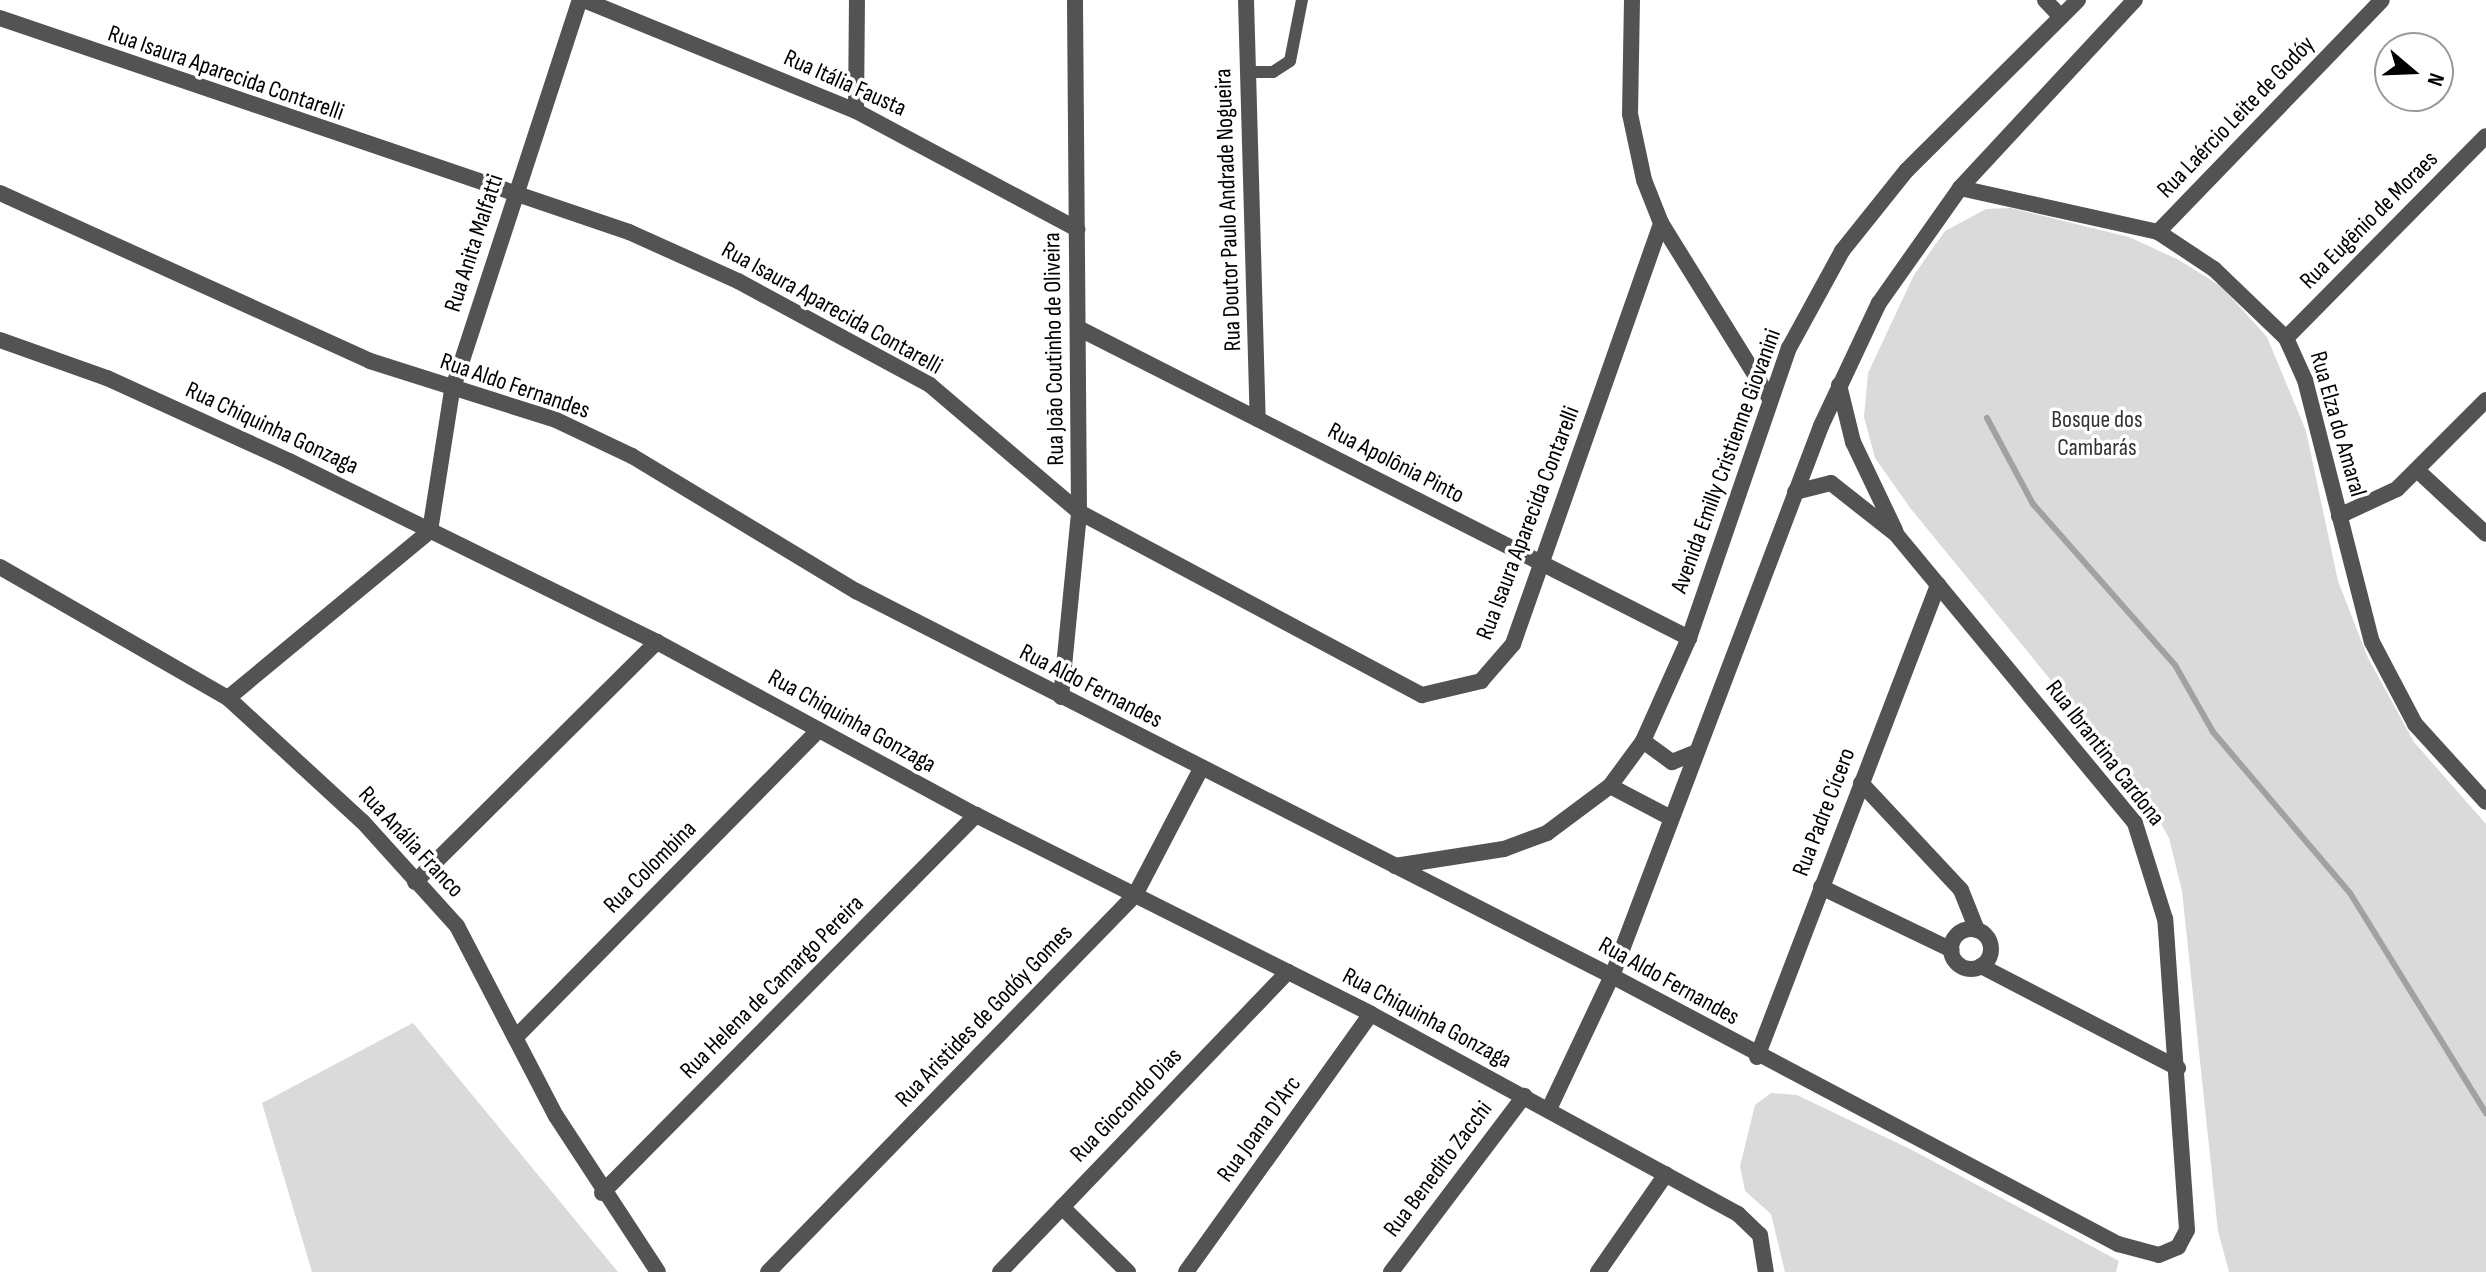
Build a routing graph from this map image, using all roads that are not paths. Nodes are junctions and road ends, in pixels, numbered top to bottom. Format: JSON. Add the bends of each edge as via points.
{"nodes":[{"id":1,"x":582,"y":0,"type":"edge"},
{"id":2,"x":857,"y":0,"type":"edge"},
{"id":3,"x":1075,"y":0,"type":"edge"},
{"id":4,"x":1246,"y":0,"type":"edge"},
{"id":5,"x":1302,"y":0,"type":"edge"},
{"id":6,"x":1632,"y":0,"type":"edge"},
{"id":7,"x":2045,"y":0,"type":"edge"},
{"id":8,"x":2078,"y":0,"type":"edge"},
{"id":9,"x":2135,"y":0,"type":"edge"},
{"id":10,"x":2382,"y":0,"type":"edge"},
{"id":11,"x":2061,"y":17,"type":"junction"},
{"id":12,"x":0,"y":18,"type":"edge"},
{"id":13,"x":1248,"y":72,"type":"junction"},
{"id":14,"x":856,"y":111,"type":"junction"},
{"id":15,"x":2486,"y":136,"type":"edge"},
{"id":16,"x":1960,"y":188,"type":"junction"},
{"id":17,"x":0,"y":193,"type":"edge"},
{"id":18,"x":514,"y":194,"type":"junction"},
{"id":19,"x":1661,"y":223,"type":"junction"},
{"id":20,"x":1077,"y":229,"type":"junction"},
{"id":21,"x":2158,"y":232,"type":"junction"},
{"id":22,"x":1082,"y":330,"type":"junction"},
{"id":23,"x":2286,"y":338,"type":"junction"},
{"id":24,"x":0,"y":340,"type":"edge"},
{"id":25,"x":1839,"y":385,"type":"junction"},
{"id":26,"x":452,"y":391,"type":"junction"},
{"id":27,"x":1770,"y":399,"type":"junction"},
{"id":28,"x":2486,"y":400,"type":"edge"},
{"id":29,"x":1258,"y":419,"type":"junction"},
{"id":30,"x":2417,"y":470,"type":"junction"},
{"id":31,"x":1795,"y":492,"type":"junction"},
{"id":32,"x":1079,"y":512,"type":"junction"},
{"id":33,"x":2339,"y":516,"type":"junction"},
{"id":34,"x":430,"y":531,"type":"junction"},
{"id":35,"x":2486,"y":534,"type":"edge"},
{"id":36,"x":1897,"y":535,"type":"junction"},
{"id":37,"x":1542,"y":566,"type":"junction"},
{"id":38,"x":0,"y":567,"type":"edge"},
{"id":39,"x":1938,"y":585,"type":"junction"},
{"id":40,"x":1689,"y":638,"type":"junction"},
{"id":41,"x":657,"y":642,"type":"junction"},
{"id":42,"x":1061,"y":697,"type":"junction"},
{"id":43,"x":228,"y":698,"type":"junction"},
{"id":44,"x":819,"y":730,"type":"junction"},
{"id":45,"x":1643,"y":741,"type":"junction"},
{"id":46,"x":1694,"y":753,"type":"junction"},
{"id":47,"x":1201,"y":769,"type":"junction"},
{"id":48,"x":1861,"y":783,"type":"junction"},
{"id":49,"x":1610,"y":786,"type":"junction"},
{"id":50,"x":2486,"y":802,"type":"edge"},
{"id":51,"x":976,"y":815,"type":"junction"},
{"id":52,"x":1669,"y":817,"type":"junction"},
{"id":53,"x":1395,"y":866,"type":"junction"},
{"id":54,"x":415,"y":882,"type":"junction"},
{"id":55,"x":1821,"y":887,"type":"junction"},
{"id":56,"x":1135,"y":895,"type":"junction"},
{"id":57,"x":1977,"y":930,"type":"junction"},
{"id":58,"x":1952,"y":950,"type":"junction"},
{"id":59,"x":1981,"y":966,"type":"junction"},
{"id":60,"x":1288,"y":972,"type":"junction"},
{"id":61,"x":1612,"y":976,"type":"junction"},
{"id":62,"x":1371,"y":1014,"type":"junction"},
{"id":63,"x":516,"y":1037,"type":"junction"},
{"id":64,"x":1757,"y":1057,"type":"junction"},
{"id":65,"x":2178,"y":1068,"type":"junction"},
{"id":66,"x":1524,"y":1096,"type":"junction"},
{"id":67,"x":1549,"y":1109,"type":"junction"},
{"id":68,"x":1666,"y":1174,"type":"junction"},
{"id":69,"x":602,"y":1193,"type":"junction"},
{"id":70,"x":1062,"y":1207,"type":"junction"},
{"id":71,"x":2147,"y":1254,"type":"joint"},
{"id":72,"x":658,"y":1272,"type":"edge"},
{"id":73,"x":768,"y":1272,"type":"edge"},
{"id":74,"x":1000,"y":1272,"type":"edge"},
{"id":75,"x":1128,"y":1272,"type":"edge"},
{"id":76,"x":1186,"y":1272,"type":"edge"},
{"id":77,"x":1391,"y":1272,"type":"edge"},
{"id":78,"x":1598,"y":1272,"type":"edge"},
{"id":79,"x":1766,"y":1272,"type":"edge"}],
"edges":[{"from":1,"to":14,"type":"street","name":"Rua Itália Fausta"},
{"from":1,"to":18,"type":"street","name":"Rua Anita Malfatti"},
{"from":2,"to":14,"type":"street"},
{"from":3,"to":20,"type":"street","name":"Rua João Coutinho de Oliveira"},
{"from":4,"to":13,"type":"street","name":"Rua Doutor Paulo Andrade Nogueira"},
{"from":5,"to":13,"type":"lane","via":[[1290,61],[1273,72]]},
{"from":6,"to":19,"type":"street","via":[[1635,150]]},
{"from":7,"to":11,"type":"street"},
{"from":8,"to":11,"type":"street","name":"Avenida Emilly Cristienne Giovanini"},
{"from":9,"to":16,"type":"street"},
{"from":10,"to":21,"type":"street","name":"Rua Laércio Leite de Godóy"},
{"from":11,"to":27,"type":"street","name":"Avenida Emilly Cristienne Giovanini","via":[[1870,213],[1816,296]]},
{"from":12,"to":18,"type":"street","name":"Rua Isaura Aparecida Contarelli"},
{"from":13,"to":29,"type":"street","name":"Rua Doutor Paulo Andrade Nogueira"},
{"from":14,"to":20,"type":"street","name":"Rua Itália Fausta"},
{"from":15,"to":23,"type":"street","name":"Rua Eugênio de Moraes"},
{"from":16,"to":21,"type":"street","name":"Rua Elza do Amaral"},
{"from":16,"to":25,"type":"street","via":[[1902,266]]},
{"from":17,"to":26,"type":"street","name":"Rua Aldo Fernandes","via":[[267,316]]},
{"from":18,"to":26,"type":"street","name":"Rua Anita Malfatti"},
{"from":18,"to":32,"type":"street","name":"Rua Isaura Aparecida Contarelli","via":[[629,232],[738,281],[930,385]]},
{"from":19,"to":27,"type":"street"},
{"from":19,"to":37,"type":"street","name":"Rua Isaura Aparecida Contarelli"},
{"from":20,"to":22,"type":"street","name":"Rua João Coutinho de Oliveira"},
{"from":21,"to":23,"type":"street","name":"Rua Elza do Amaral","via":[[2214,269]]},
{"from":22,"to":29,"type":"street","name":"Rua Apolônia Pinto"},
{"from":22,"to":32,"type":"street","name":"Rua João Coutinho de Oliveira"},
{"from":23,"to":33,"type":"street","name":"Rua Elza do Amaral","via":[[2305,380]]},
{"from":24,"to":34,"type":"street","name":"Rua Chiquinha Gonzaga","via":[[220,428]]},
{"from":25,"to":31,"type":"street"},
{"from":25,"to":36,"type":"street","name":"Rua Ibrantina Cardona","via":[[1853,442]]},
{"from":26,"to":34,"type":"street","name":"Rua Anita Malfatti"},
{"from":26,"to":42,"type":"street","name":"Rua Aldo Fernandes","via":[[556,420],[632,456],[856,591]]},
{"from":27,"to":40,"type":"street","name":"Avenida Emilly Cristienne Giovanini"},
{"from":28,"to":30,"type":"street"},
{"from":29,"to":37,"type":"street","name":"Rua Apolônia Pinto"},
{"from":30,"to":33,"type":"street","via":[[2377,502]]},
{"from":30,"to":35,"type":"street"},
{"from":31,"to":36,"type":"street","name":"Rua Ibrantina Cardona","via":[[1831,483]]},
{"from":31,"to":46,"type":"street"},
{"from":32,"to":37,"type":"street","name":"Rua Isaura Aparecida Contarelli","via":[[1422,695],[1465,689],[1497,665]]},
{"from":32,"to":42,"type":"street","name":"Rua João Coutinho de Oliveira"},
{"from":33,"to":50,"type":"street","name":"Rua Elza do Amaral","via":[[2358,609],[2388,675],[2432,748]]},
{"from":34,"to":41,"type":"street","name":"Rua Chiquinha Gonzaga"},
{"from":34,"to":43,"type":"street"},
{"from":36,"to":39,"type":"street","name":"Rua Ibrantina Cardona"},
{"from":37,"to":40,"type":"street","name":"Rua Apolônia Pinto"},
{"from":38,"to":43,"type":"street","name":"Rua Anália Franco"},
{"from":39,"to":48,"type":"street","name":"Rua Padre Cícero"},
{"from":39,"to":65,"type":"street","name":"Rua Ibrantina Cardona","via":[[2135,823],[2148,848],[2165,919]]},
{"from":40,"to":45,"type":"street","name":"Avenida Emilly Cristienne Giovanini"},
{"from":41,"to":44,"type":"street","name":"Rua Chiquinha Gonzaga"},
{"from":41,"to":54,"type":"street"},
{"from":42,"to":47,"type":"street","name":"Rua Aldo Fernandes"},
{"from":43,"to":54,"type":"street","name":"Rua Anália Franco","via":[[318,778]]},
{"from":44,"to":51,"type":"street","name":"Rua Chiquinha Gonzaga"},
{"from":44,"to":63,"type":"street","name":"Rua Colombina"},
{"from":45,"to":46,"type":"street","via":[[1672,762]]},
{"from":45,"to":49,"type":"street","name":"Avenida Emilly Cristienne Giovanini"},
{"from":46,"to":52,"type":"street"},
{"from":47,"to":53,"type":"street","name":"Rua Aldo Fernandes"},
{"from":47,"to":56,"type":"street","name":"Rua Aristides de Godóy Gomes"},
{"from":48,"to":55,"type":"street","name":"Rua Padre Cícero"},
{"from":48,"to":57,"type":"street","via":[[1961,890]]},
{"from":49,"to":52,"type":"street"},
{"from":49,"to":53,"type":"street","name":"Avenida Emilly Cristienne Giovanini","via":[[1547,833],[1504,849]]},
{"from":51,"to":56,"type":"street","name":"Rua Chiquinha Gonzaga"},
{"from":51,"to":69,"type":"street","name":"Rua Helena de Camargo Pereira"},
{"from":52,"to":61,"type":"street"},
{"from":53,"to":61,"type":"street","name":"Rua Aldo Fernandes"},
{"from":54,"to":63,"type":"street","name":"Rua Anália Franco","via":[[457,926]]},
{"from":55,"to":58,"type":"street"},
{"from":55,"to":64,"type":"street","name":"Rua Padre Cícero"},
{"from":56,"to":60,"type":"street","name":"Rua Chiquinha Gonzaga"},
{"from":56,"to":73,"type":"street","name":"Rua Aristides de Godóy Gomes"},
{"from":57,"to":58,"type":"street","via":[[1959,933]]},
{"from":57,"to":59,"type":"street","via":[[1991,950]]},
{"from":58,"to":59,"type":"street","via":[[1962,966]]},
{"from":59,"to":65,"type":"street"},
{"from":60,"to":62,"type":"street","name":"Rua Chiquinha Gonzaga"},
{"from":60,"to":70,"type":"street","name":"Rua Giocondo Dias"},
{"from":61,"to":64,"type":"street","name":"Rua Aldo Fernandes"},
{"from":61,"to":67,"type":"street"},
{"from":62,"to":66,"type":"street","name":"Rua Chiquinha Gonzaga"},
{"from":62,"to":76,"type":"street","name":"Rua Joana D'Arc"},
{"from":63,"to":69,"type":"street","name":"Rua Anália Franco"},
{"from":64,"to":71,"type":"street","name":"Rua Aldo Fernandes"},
{"from":65,"to":71,"type":"street","name":"Rua Ibrantina Cardona","via":[[2187,1230],[2169,1253]]},
{"from":66,"to":67,"type":"street","name":"Rua Chiquinha Gonzaga"},
{"from":66,"to":77,"type":"street","name":"Rua Benedito Zacchi"},
{"from":67,"to":68,"type":"street","name":"Rua Chiquinha Gonzaga"},
{"from":68,"to":78,"type":"street"},
{"from":68,"to":79,"type":"street","name":"Rua Chiquinha Gonzaga","via":[[1750,1223],[1760,1235]]},
{"from":69,"to":72,"type":"street","name":"Rua Anália Franco"},
{"from":70,"to":74,"type":"street","name":"Rua Giocondo Dias"},
{"from":70,"to":75,"type":"street"}]}
